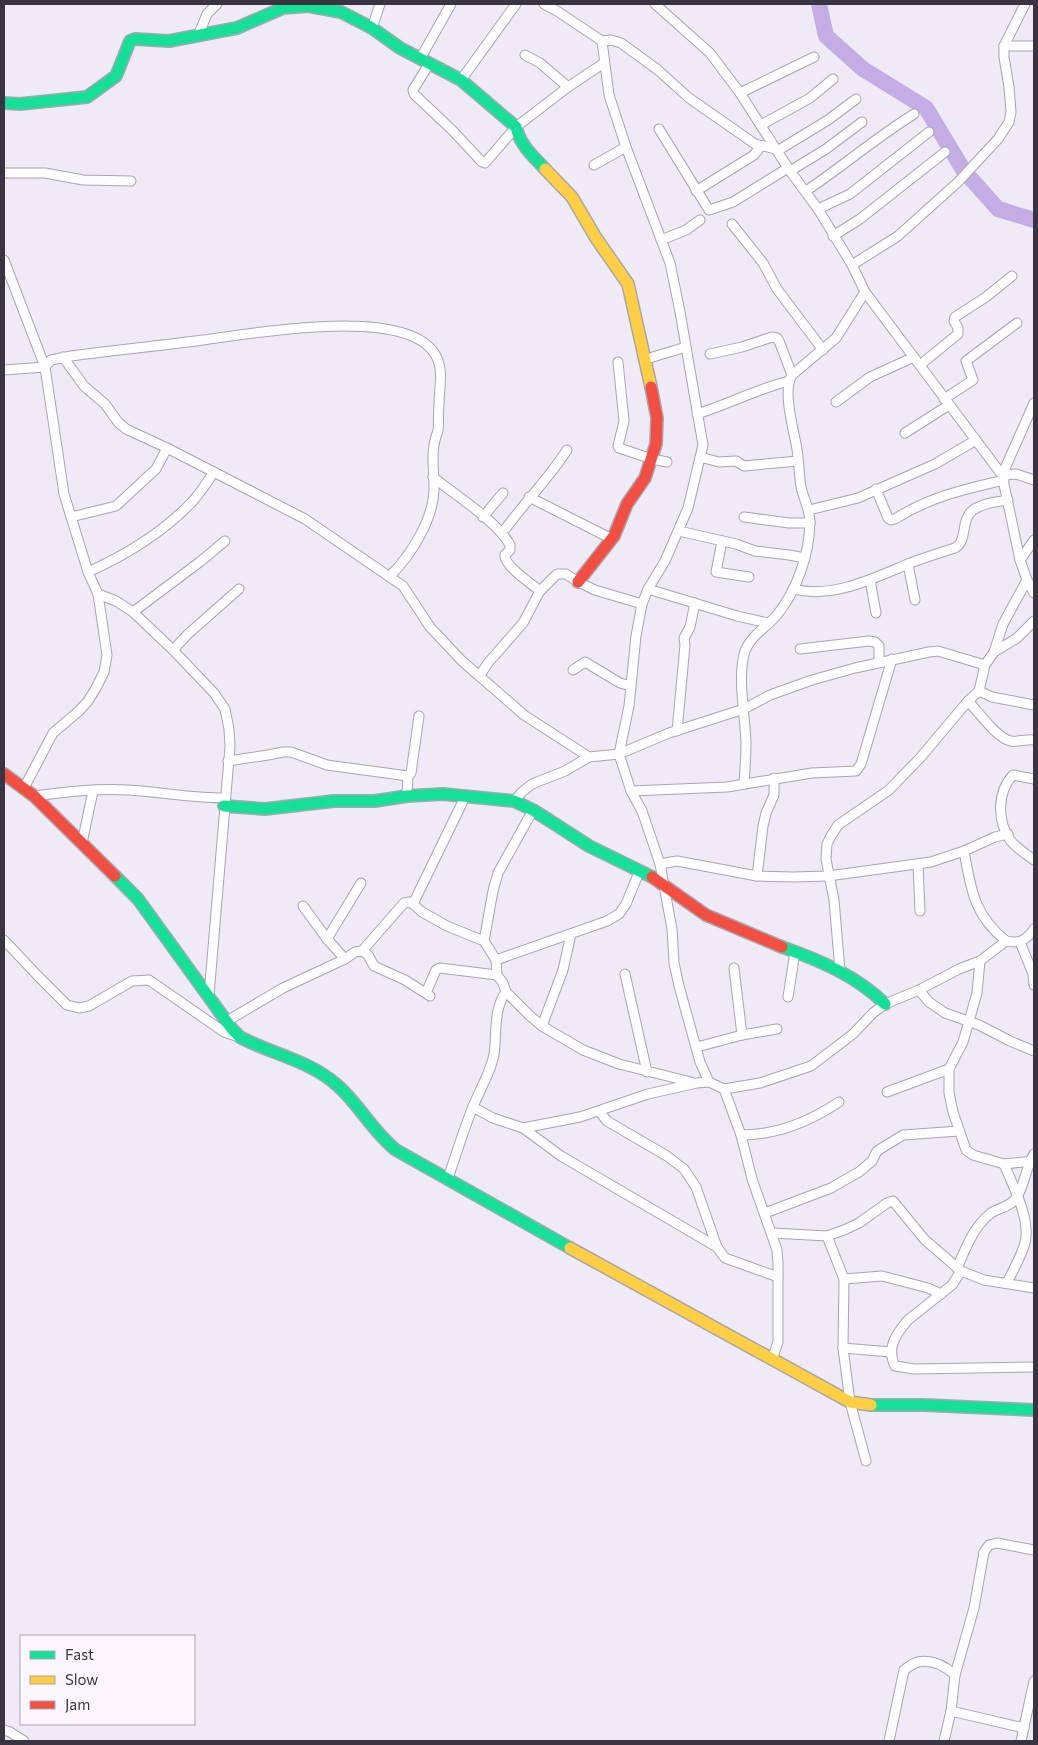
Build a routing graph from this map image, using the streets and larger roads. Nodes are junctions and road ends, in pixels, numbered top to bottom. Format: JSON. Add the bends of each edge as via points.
{"nodes":[{"id":1,"x":217,"y":4,"type":"edge"},
{"id":2,"x":380,"y":4,"type":"edge"},
{"id":3,"x":451,"y":4,"type":"edge"},
{"id":4,"x":516,"y":4,"type":"edge"},
{"id":5,"x":544,"y":4,"type":"edge"},
{"id":6,"x":655,"y":4,"type":"edge"},
{"id":7,"x":1025,"y":4,"type":"edge"},
{"id":8,"x":662,"y":7,"type":"edge"},
{"id":9,"x":372,"y":28,"type":"junction"},
{"id":10,"x":198,"y":36,"type":"junction"},
{"id":11,"x":602,"y":41,"type":"junction"},
{"id":12,"x":1004,"y":46,"type":"junction"},
{"id":13,"x":1034,"y":46,"type":"edge"},
{"id":14,"x":525,"y":55,"type":"dead end"},
{"id":15,"x":814,"y":57,"type":"dead end"},
{"id":16,"x":424,"y":62,"type":"junction"},
{"id":17,"x":604,"y":63,"type":"junction"},
{"id":18,"x":833,"y":79,"type":"dead end"},
{"id":19,"x":461,"y":80,"type":"junction"},
{"id":20,"x":568,"y":87,"type":"junction"},
{"id":21,"x":740,"y":93,"type":"junction"},
{"id":22,"x":856,"y":99,"type":"dead end"},
{"id":23,"x":4,"y":103,"type":"edge"},
{"id":24,"x":914,"y":114,"type":"dead end"},
{"id":25,"x":862,"y":122,"type":"dead end"},
{"id":26,"x":761,"y":125,"type":"junction"},
{"id":27,"x":516,"y":127,"type":"junction"},
{"id":28,"x":659,"y":129,"type":"dead end"},
{"id":29,"x":929,"y":132,"type":"dead end"},
{"id":30,"x":761,"y":146,"type":"junction"},
{"id":31,"x":626,"y":147,"type":"junction"},
{"id":32,"x":777,"y":150,"type":"junction"},
{"id":33,"x":945,"y":152,"type":"dead end"},
{"id":34,"x":594,"y":165,"type":"dead end"},
{"id":35,"x":789,"y":169,"type":"junction"},
{"id":36,"x":4,"y":173,"type":"edge"},
{"id":37,"x":131,"y":181,"type":"dead end"},
{"id":38,"x":696,"y":191,"type":"junction"},
{"id":39,"x":806,"y":191,"type":"junction"},
{"id":40,"x":818,"y":209,"type":"junction"},
{"id":41,"x":700,"y":220,"type":"dead end"},
{"id":42,"x":732,"y":224,"type":"dead end"},
{"id":43,"x":833,"y":236,"type":"junction"},
{"id":44,"x":661,"y":240,"type":"junction"},
{"id":45,"x":4,"y":260,"type":"edge"},
{"id":46,"x":852,"y":265,"type":"junction"},
{"id":47,"x":1012,"y":276,"type":"dead end"},
{"id":48,"x":865,"y":292,"type":"junction"},
{"id":49,"x":1017,"y":323,"type":"dead end"},
{"id":50,"x":686,"y":347,"type":"junction"},
{"id":51,"x":823,"y":350,"type":"junction"},
{"id":52,"x":710,"y":354,"type":"dead end"},
{"id":53,"x":63,"y":357,"type":"junction"},
{"id":54,"x":914,"y":357,"type":"junction"},
{"id":55,"x":646,"y":359,"type":"junction"},
{"id":56,"x":618,"y":362,"type":"dead end"},
{"id":57,"x":920,"y":365,"type":"junction"},
{"id":58,"x":45,"y":367,"type":"junction"},
{"id":59,"x":4,"y":370,"type":"edge"},
{"id":60,"x":790,"y":378,"type":"junction"},
{"id":61,"x":836,"y":402,"type":"dead end"},
{"id":62,"x":946,"y":402,"type":"junction"},
{"id":63,"x":1034,"y":404,"type":"edge"},
{"id":64,"x":697,"y":414,"type":"junction"},
{"id":65,"x":905,"y":433,"type":"dead end"},
{"id":66,"x":976,"y":440,"type":"junction"},
{"id":67,"x":167,"y":448,"type":"junction"},
{"id":68,"x":567,"y":450,"type":"dead end"},
{"id":69,"x":700,"y":457,"type":"junction"},
{"id":70,"x":652,"y":459,"type":"junction"},
{"id":71,"x":798,"y":461,"type":"junction"},
{"id":72,"x":667,"y":462,"type":"dead end"},
{"id":73,"x":214,"y":472,"type":"junction"},
{"id":74,"x":433,"y":477,"type":"junction"},
{"id":75,"x":1003,"y":478,"type":"junction"},
{"id":76,"x":1034,"y":480,"type":"edge"},
{"id":77,"x":876,"y":489,"type":"junction"},
{"id":78,"x":503,"y":493,"type":"dead end"},
{"id":79,"x":529,"y":497,"type":"junction"},
{"id":80,"x":1008,"y":500,"type":"junction"},
{"id":81,"x":809,"y":510,"type":"junction"},
{"id":82,"x":483,"y":516,"type":"junction"},
{"id":83,"x":71,"y":517,"type":"junction"},
{"id":84,"x":744,"y":517,"type":"dead end"},
{"id":85,"x":810,"y":524,"type":"junction"},
{"id":86,"x":506,"y":528,"type":"dead end"},
{"id":87,"x":678,"y":531,"type":"junction"},
{"id":88,"x":612,"y":539,"type":"junction"},
{"id":89,"x":1034,"y":540,"type":"edge"},
{"id":90,"x":224,"y":541,"type":"dead end"},
{"id":91,"x":722,"y":541,"type":"junction"},
{"id":92,"x":805,"y":558,"type":"junction"},
{"id":93,"x":1020,"y":560,"type":"junction"},
{"id":94,"x":908,"y":564,"type":"junction"},
{"id":95,"x":88,"y":572,"type":"junction"},
{"id":96,"x":390,"y":576,"type":"junction"},
{"id":97,"x":749,"y":577,"type":"dead end"},
{"id":98,"x":870,"y":580,"type":"junction"},
{"id":99,"x":1027,"y":580,"type":"junction"},
{"id":100,"x":578,"y":582,"type":"junction"},
{"id":101,"x":648,"y":588,"type":"junction"},
{"id":102,"x":239,"y":589,"type":"dead end"},
{"id":103,"x":793,"y":589,"type":"junction"},
{"id":104,"x":540,"y":591,"type":"junction"},
{"id":105,"x":1034,"y":593,"type":"edge"},
{"id":106,"x":98,"y":594,"type":"junction"},
{"id":107,"x":915,"y":600,"type":"dead end"},
{"id":108,"x":695,"y":602,"type":"junction"},
{"id":109,"x":642,"y":604,"type":"junction"},
{"id":110,"x":133,"y":612,"type":"junction"},
{"id":111,"x":876,"y":613,"type":"dead end"},
{"id":112,"x":1034,"y":621,"type":"edge"},
{"id":113,"x":768,"y":624,"type":"junction"},
{"id":114,"x":800,"y":649,"type":"dead end"},
{"id":115,"x":173,"y":650,"type":"junction"},
{"id":116,"x":994,"y":652,"type":"junction"},
{"id":117,"x":892,"y":659,"type":"junction"},
{"id":118,"x":879,"y":662,"type":"junction"},
{"id":119,"x":985,"y":665,"type":"junction"},
{"id":120,"x":573,"y":670,"type":"dead end"},
{"id":121,"x":480,"y":675,"type":"junction"},
{"id":122,"x":631,"y":686,"type":"junction"},
{"id":123,"x":979,"y":691,"type":"junction"},
{"id":124,"x":968,"y":701,"type":"junction"},
{"id":125,"x":1034,"y":705,"type":"edge"},
{"id":126,"x":744,"y":709,"type":"junction"},
{"id":127,"x":419,"y":716,"type":"dead end"},
{"id":128,"x":677,"y":731,"type":"junction"},
{"id":129,"x":1034,"y":740,"type":"edge"},
{"id":130,"x":619,"y":754,"type":"junction"},
{"id":131,"x":589,"y":757,"type":"junction"},
{"id":132,"x":228,"y":761,"type":"junction"},
{"id":133,"x":4,"y":774,"type":"edge"},
{"id":134,"x":408,"y":776,"type":"junction"},
{"id":135,"x":774,"y":778,"type":"junction"},
{"id":136,"x":1034,"y":779,"type":"edge"},
{"id":137,"x":744,"y":783,"type":"junction"},
{"id":138,"x":24,"y":788,"type":"junction"},
{"id":139,"x":94,"y":791,"type":"junction"},
{"id":140,"x":632,"y":791,"type":"junction"},
{"id":141,"x":34,"y":796,"type":"junction"},
{"id":142,"x":407,"y":796,"type":"junction"},
{"id":143,"x":465,"y":797,"type":"junction"},
{"id":144,"x":514,"y":801,"type":"junction"},
{"id":145,"x":224,"y":802,"type":"junction"},
{"id":146,"x":533,"y":810,"type":"junction"},
{"id":147,"x":1008,"y":834,"type":"junction"},
{"id":148,"x":82,"y":843,"type":"junction"},
{"id":149,"x":964,"y":852,"type":"junction"},
{"id":150,"x":1034,"y":860,"type":"edge"},
{"id":151,"x":660,"y":864,"type":"junction"},
{"id":152,"x":918,"y":865,"type":"junction"},
{"id":153,"x":640,"y":870,"type":"junction"},
{"id":154,"x":757,"y":876,"type":"junction"},
{"id":155,"x":828,"y":876,"type":"junction"},
{"id":156,"x":361,"y":883,"type":"dead end"},
{"id":157,"x":664,"y":884,"type":"junction"},
{"id":158,"x":413,"y":904,"type":"junction"},
{"id":159,"x":303,"y":906,"type":"dead end"},
{"id":160,"x":920,"y":912,"type":"dead end"},
{"id":161,"x":1034,"y":929,"type":"edge"},
{"id":162,"x":571,"y":934,"type":"junction"},
{"id":163,"x":327,"y":939,"type":"junction"},
{"id":164,"x":4,"y":940,"type":"edge"},
{"id":165,"x":1006,"y":940,"type":"junction"},
{"id":166,"x":484,"y":941,"type":"junction"},
{"id":167,"x":1020,"y":942,"type":"junction"},
{"id":168,"x":362,"y":951,"type":"junction"},
{"id":169,"x":795,"y":952,"type":"junction"},
{"id":170,"x":344,"y":959,"type":"junction"},
{"id":171,"x":496,"y":960,"type":"junction"},
{"id":172,"x":980,"y":961,"type":"junction"},
{"id":173,"x":734,"y":968,"type":"dead end"},
{"id":174,"x":840,"y":970,"type":"junction"},
{"id":175,"x":625,"y":974,"type":"dead end"},
{"id":176,"x":497,"y":975,"type":"junction"},
{"id":177,"x":1034,"y":985,"type":"edge"},
{"id":178,"x":919,"y":990,"type":"junction"},
{"id":179,"x":506,"y":992,"type":"junction"},
{"id":180,"x":209,"y":995,"type":"junction"},
{"id":181,"x":788,"y":997,"type":"dead end"},
{"id":182,"x":885,"y":1004,"type":"junction"},
{"id":183,"x":227,"y":1021,"type":"junction"},
{"id":184,"x":968,"y":1022,"type":"junction"},
{"id":185,"x":542,"y":1026,"type":"junction"},
{"id":186,"x":777,"y":1029,"type":"dead end"},
{"id":187,"x":742,"y":1035,"type":"junction"},
{"id":188,"x":240,"y":1037,"type":"junction"},
{"id":189,"x":696,"y":1047,"type":"junction"},
{"id":190,"x":1034,"y":1051,"type":"edge"},
{"id":191,"x":949,"y":1069,"type":"junction"},
{"id":192,"x":647,"y":1072,"type":"junction"},
{"id":193,"x":709,"y":1082,"type":"junction"},
{"id":194,"x":696,"y":1083,"type":"junction"},
{"id":195,"x":724,"y":1089,"type":"junction"},
{"id":196,"x":888,"y":1092,"type":"dead end"},
{"id":197,"x":839,"y":1102,"type":"dead end"},
{"id":198,"x":473,"y":1107,"type":"junction"},
{"id":199,"x":599,"y":1111,"type":"junction"},
{"id":200,"x":523,"y":1128,"type":"junction"},
{"id":201,"x":959,"y":1131,"type":"junction"},
{"id":202,"x":741,"y":1135,"type":"junction"},
{"id":203,"x":1033,"y":1159,"type":"edge"},
{"id":204,"x":1004,"y":1164,"type":"junction"},
{"id":205,"x":448,"y":1178,"type":"junction"},
{"id":206,"x":1017,"y":1198,"type":"junction"},
{"id":207,"x":765,"y":1213,"type":"junction"},
{"id":208,"x":772,"y":1233,"type":"junction"},
{"id":209,"x":827,"y":1236,"type":"junction"},
{"id":210,"x":717,"y":1247,"type":"junction"},
{"id":211,"x":959,"y":1270,"type":"junction"},
{"id":212,"x":778,"y":1276,"type":"junction"},
{"id":213,"x":844,"y":1279,"type":"junction"},
{"id":214,"x":1007,"y":1283,"type":"junction"},
{"id":215,"x":1034,"y":1288,"type":"edge"},
{"id":216,"x":941,"y":1294,"type":"junction"},
{"id":217,"x":843,"y":1348,"type":"junction"},
{"id":218,"x":891,"y":1352,"type":"junction"},
{"id":219,"x":772,"y":1360,"type":"junction"},
{"id":220,"x":1034,"y":1367,"type":"edge"},
{"id":221,"x":850,"y":1402,"type":"junction"},
{"id":222,"x":1034,"y":1410,"type":"edge"},
{"id":223,"x":866,"y":1461,"type":"dead end"},
{"id":224,"x":1034,"y":1550,"type":"edge"},
{"id":225,"x":956,"y":1675,"type":"junction"},
{"id":226,"x":1034,"y":1681,"type":"edge"},
{"id":227,"x":951,"y":1710,"type":"junction"},
{"id":228,"x":1031,"y":1715,"type":"edge"},
{"id":229,"x":1024,"y":1728,"type":"junction"},
{"id":230,"x":4,"y":1730,"type":"edge"},
{"id":231,"x":24,"y":1741,"type":"edge"},
{"id":232,"x":889,"y":1741,"type":"edge"},
{"id":233,"x":944,"y":1741,"type":"edge"},
{"id":234,"x":1021,"y":1741,"type":"edge"}],
"edges":[{"from":1,"to":10,"type":"street","via":[[206,14]]},
{"from":2,"to":9,"type":"street"},
{"from":3,"to":16,"type":"street"},
{"from":4,"to":19,"type":"street"},
{"from":5,"to":11,"type":"street"},
{"from":6,"to":8,"type":"street"},
{"from":7,"to":12,"type":"street"},
{"from":8,"to":21,"type":"street","via":[[710,53]]},
{"from":9,"to":10,"type":"street","via":[[341,12],[308,6],[283,8],[237,28]]},
{"from":9,"to":16,"type":"street"},
{"from":10,"to":23,"type":"street","via":[[169,41],[130,41],[116,76],[87,97]]},
{"from":11,"to":17,"type":"street"},
{"from":11,"to":30,"type":"street","via":[[621,43],[695,103]]},
{"from":12,"to":13,"type":"street"},
{"from":12,"to":46,"type":"street","via":[[1009,122],[998,139],[958,182],[898,236]]},
{"from":14,"to":20,"type":"street","via":[[540,62]]},
{"from":15,"to":21,"type":"street"},
{"from":16,"to":19,"type":"street"},
{"from":16,"to":27,"type":"street","via":[[414,94],[482,162],[488,161]]},
{"from":17,"to":20,"type":"street"},
{"from":17,"to":31,"type":"street","via":[[609,95]]},
{"from":18,"to":26,"type":"street","via":[[810,98]]},
{"from":19,"to":27,"type":"street"},
{"from":20,"to":27,"type":"street"},
{"from":21,"to":26,"type":"street"},
{"from":22,"to":32,"type":"street"},
{"from":24,"to":39,"type":"street"},
{"from":25,"to":35,"type":"street","via":[[826,149]]},
{"from":26,"to":32,"type":"street"},
{"from":27,"to":55,"type":"street","via":[[525,148],[572,197],[628,284]]},
{"from":28,"to":38,"type":"street"},
{"from":29,"to":40,"type":"street","via":[[850,194]]},
{"from":30,"to":32,"type":"street"},
{"from":30,"to":38,"type":"street","via":[[754,155]]},
{"from":31,"to":34,"type":"street"},
{"from":31,"to":44,"type":"street"},
{"from":32,"to":35,"type":"street"},
{"from":33,"to":43,"type":"street","via":[[860,219]]},
{"from":35,"to":38,"type":"street","via":[[733,202],[712,210],[706,208]]},
{"from":35,"to":39,"type":"street"},
{"from":36,"to":37,"type":"street","via":[[45,173],[82,180]]},
{"from":39,"to":40,"type":"street"},
{"from":40,"to":43,"type":"street"},
{"from":41,"to":44,"type":"street","via":[[686,230]]},
{"from":42,"to":51,"type":"street"},
{"from":43,"to":46,"type":"street"},
{"from":44,"to":50,"type":"street","via":[[670,263]]},
{"from":45,"to":58,"type":"street"},
{"from":46,"to":48,"type":"street"},
{"from":47,"to":57,"type":"street","via":[[955,317],[958,334]]},
{"from":48,"to":51,"type":"street","via":[[836,338]]},
{"from":48,"to":54,"type":"street"},
{"from":49,"to":62,"type":"street","via":[[966,360],[973,380]]},
{"from":50,"to":55,"type":"street"},
{"from":50,"to":64,"type":"street"},
{"from":51,"to":60,"type":"street"},
{"from":52,"to":60,"type":"street","via":[[777,338]]},
{"from":53,"to":58,"type":"street","via":[[51,360]]},
{"from":53,"to":67,"type":"street","via":[[84,386],[118,422]]},
{"from":53,"to":74,"type":"street","via":[[287,328],[355,326],[401,332],[418,339],[430,349],[436,355],[441,370]]},
{"from":54,"to":57,"type":"street"},
{"from":54,"to":61,"type":"street","via":[[870,377]]},
{"from":55,"to":70,"type":"street","via":[[657,418]]},
{"from":56,"to":70,"type":"street","via":[[624,421],[618,446]]},
{"from":57,"to":62,"type":"street"},
{"from":58,"to":59,"type":"street"},
{"from":58,"to":83,"type":"street","via":[[64,494]]},
{"from":60,"to":64,"type":"street"},
{"from":60,"to":71,"type":"street","via":[[788,389]]},
{"from":62,"to":65,"type":"street"},
{"from":62,"to":66,"type":"street"},
{"from":63,"to":75,"type":"street"},
{"from":64,"to":69,"type":"street","via":[[703,445]]},
{"from":66,"to":75,"type":"street"},
{"from":66,"to":77,"type":"street","via":[[935,464]]},
{"from":67,"to":73,"type":"street"},
{"from":67,"to":83,"type":"street","via":[[156,469],[116,506]]},
{"from":68,"to":79,"type":"street","via":[[551,474]]},
{"from":69,"to":71,"type":"street","via":[[718,462],[736,461],[744,466]]},
{"from":69,"to":87,"type":"street","via":[[688,508]]},
{"from":70,"to":72,"type":"street"},
{"from":70,"to":88,"type":"street"},
{"from":71,"to":81,"type":"street","via":[[801,487]]},
{"from":73,"to":95,"type":"street","via":[[193,502],[172,521],[118,559]]},
{"from":73,"to":96,"type":"street","via":[[305,519]]},
{"from":74,"to":82,"type":"street"},
{"from":74,"to":96,"type":"street","via":[[430,514],[406,557]]},
{"from":75,"to":76,"type":"street","via":[[1016,474]]},
{"from":75,"to":77,"type":"street","via":[[940,496],[891,520]]},
{"from":75,"to":80,"type":"street"},
{"from":77,"to":81,"type":"street","via":[[858,498]]},
{"from":78,"to":82,"type":"street"},
{"from":79,"to":86,"type":"street"},
{"from":79,"to":88,"type":"street"},
{"from":80,"to":93,"type":"street"},
{"from":80,"to":94,"type":"street","via":[[974,509],[968,515],[960,546]]},
{"from":81,"to":85,"type":"street"},
{"from":82,"to":104,"type":"street","via":[[508,542],[510,550],[505,560]]},
{"from":83,"to":95,"type":"street"},
{"from":84,"to":85,"type":"street"},
{"from":85,"to":92,"type":"street"},
{"from":87,"to":91,"type":"street"},
{"from":87,"to":101,"type":"street"},
{"from":88,"to":100,"type":"street"},
{"from":89,"to":93,"type":"street"},
{"from":90,"to":110,"type":"street"},
{"from":91,"to":92,"type":"street","via":[[755,552]]},
{"from":91,"to":97,"type":"street","via":[[716,572]]},
{"from":92,"to":103,"type":"street"},
{"from":93,"to":99,"type":"street"},
{"from":94,"to":98,"type":"street"},
{"from":94,"to":107,"type":"street"},
{"from":95,"to":106,"type":"street"},
{"from":96,"to":121,"type":"street","via":[[403,586],[447,646]]},
{"from":98,"to":103,"type":"street","via":[[827,591]]},
{"from":98,"to":111,"type":"street"},
{"from":99,"to":105,"type":"street"},
{"from":99,"to":116,"type":"street","via":[[1003,624]]},
{"from":100,"to":104,"type":"street","via":[[560,573]]},
{"from":100,"to":109,"type":"street"},
{"from":101,"to":108,"type":"street"},
{"from":101,"to":109,"type":"street"},
{"from":102,"to":115,"type":"street"},
{"from":103,"to":113,"type":"street"},
{"from":104,"to":121,"type":"street","via":[[523,624]]},
{"from":106,"to":110,"type":"street"},
{"from":106,"to":138,"type":"street","via":[[107,655],[104,672],[88,701],[53,733]]},
{"from":108,"to":113,"type":"street"},
{"from":108,"to":128,"type":"street","via":[[690,627],[684,638]]},
{"from":109,"to":122,"type":"street"},
{"from":110,"to":115,"type":"street"},
{"from":112,"to":116,"type":"street","via":[[1017,638]]},
{"from":113,"to":126,"type":"street","via":[[745,652],[742,680]]},
{"from":114,"to":118,"type":"street","via":[[876,642]]},
{"from":115,"to":132,"type":"street","via":[[225,709],[230,729]]},
{"from":116,"to":119,"type":"street"},
{"from":117,"to":118,"type":"street"},
{"from":117,"to":119,"type":"street","via":[[938,651]]},
{"from":117,"to":135,"type":"street","via":[[861,764],[856,771]]},
{"from":118,"to":126,"type":"street","via":[[812,680],[770,695]]},
{"from":119,"to":123,"type":"street"},
{"from":120,"to":122,"type":"street","via":[[585,662]]},
{"from":121,"to":131,"type":"street","via":[[524,715]]},
{"from":122,"to":130,"type":"street"},
{"from":123,"to":124,"type":"street"},
{"from":123,"to":125,"type":"street","via":[[992,697]]},
{"from":124,"to":129,"type":"street","via":[[1006,740]]},
{"from":124,"to":155,"type":"street","via":[[889,790],[838,825],[827,844]]},
{"from":126,"to":128,"type":"street"},
{"from":126,"to":137,"type":"street"},
{"from":127,"to":134,"type":"street"},
{"from":128,"to":130,"type":"street"},
{"from":130,"to":131,"type":"street"},
{"from":130,"to":140,"type":"street"},
{"from":131,"to":144,"type":"street","via":[[532,784]]},
{"from":132,"to":134,"type":"street","via":[[291,752],[326,765]]},
{"from":132,"to":145,"type":"street"},
{"from":133,"to":138,"type":"street"},
{"from":134,"to":142,"type":"street"},
{"from":135,"to":137,"type":"street"},
{"from":135,"to":154,"type":"street","via":[[774,795],[762,826]]},
{"from":136,"to":147,"type":"street","via":[[1013,775],[1007,781],[1000,804]]},
{"from":137,"to":140,"type":"street"},
{"from":138,"to":141,"type":"street"},
{"from":139,"to":141,"type":"street"},
{"from":139,"to":145,"type":"street","via":[[127,790]]},
{"from":139,"to":148,"type":"street"},
{"from":140,"to":151,"type":"street"},
{"from":141,"to":148,"type":"street"},
{"from":142,"to":143,"type":"street","via":[[456,794]]},
{"from":142,"to":145,"type":"street","via":[[265,809]]},
{"from":143,"to":144,"type":"street"},
{"from":143,"to":158,"type":"street"},
{"from":144,"to":146,"type":"street"},
{"from":145,"to":180,"type":"street"},
{"from":146,"to":153,"type":"street","via":[[589,846]]},
{"from":146,"to":166,"type":"street","via":[[498,873]]},
{"from":147,"to":149,"type":"street"},
{"from":147,"to":150,"type":"street"},
{"from":148,"to":180,"type":"street","via":[[138,899]]},
{"from":149,"to":152,"type":"street"},
{"from":149,"to":165,"type":"street","via":[[975,901],[990,924]]},
{"from":151,"to":154,"type":"street","via":[[677,860]]},
{"from":151,"to":157,"type":"street"},
{"from":152,"to":155,"type":"street"},
{"from":152,"to":160,"type":"street"},
{"from":153,"to":157,"type":"street"},
{"from":153,"to":162,"type":"street","via":[[619,914]]},
{"from":154,"to":155,"type":"street"},
{"from":155,"to":174,"type":"street","via":[[834,900]]},
{"from":156,"to":163,"type":"street"},
{"from":157,"to":169,"type":"street","via":[[706,915]]},
{"from":157,"to":189,"type":"street","via":[[674,963]]},
{"from":158,"to":166,"type":"street","via":[[438,921]]},
{"from":158,"to":168,"type":"street","via":[[404,903]]},
{"from":159,"to":163,"type":"street"},
{"from":161,"to":167,"type":"street"},
{"from":162,"to":171,"type":"street"},
{"from":162,"to":185,"type":"street","via":[[563,970]]},
{"from":163,"to":170,"type":"street"},
{"from":164,"to":188,"type":"street","via":[[67,1005],[88,1006],[132,981],[149,980],[224,1032]]},
{"from":165,"to":167,"type":"street"},
{"from":165,"to":172,"type":"street"},
{"from":166,"to":171,"type":"street"},
{"from":167,"to":177,"type":"street"},
{"from":168,"to":170,"type":"street"},
{"from":168,"to":176,"type":"street","via":[[374,966],[429,995],[436,970],[440,968]]},
{"from":169,"to":174,"type":"street"},
{"from":169,"to":181,"type":"street"},
{"from":170,"to":183,"type":"street","via":[[283,988]]},
{"from":171,"to":176,"type":"street"},
{"from":172,"to":178,"type":"street"},
{"from":172,"to":184,"type":"street","via":[[977,992]]},
{"from":173,"to":187,"type":"street"},
{"from":174,"to":182,"type":"street"},
{"from":175,"to":192,"type":"street"},
{"from":176,"to":179,"type":"street"},
{"from":178,"to":182,"type":"street"},
{"from":178,"to":184,"type":"street","via":[[936,1007]]},
{"from":179,"to":185,"type":"street"},
{"from":179,"to":198,"type":"street","via":[[498,1007],[494,1056]]},
{"from":180,"to":183,"type":"street"},
{"from":182,"to":195,"type":"street","via":[[811,1066],[760,1083]]},
{"from":183,"to":188,"type":"street"},
{"from":184,"to":190,"type":"street"},
{"from":184,"to":191,"type":"street","via":[[963,1042]]},
{"from":185,"to":192,"type":"street","via":[[589,1052]]},
{"from":186,"to":187,"type":"street"},
{"from":187,"to":189,"type":"street"},
{"from":188,"to":205,"type":"street","via":[[316,1070],[353,1102],[379,1137]]},
{"from":189,"to":193,"type":"street"},
{"from":191,"to":196,"type":"street"},
{"from":191,"to":201,"type":"street","via":[[949,1093]]},
{"from":192,"to":194,"type":"street"},
{"from":193,"to":194,"type":"street"},
{"from":193,"to":195,"type":"street"},
{"from":194,"to":199,"type":"street","via":[[648,1094]]},
{"from":195,"to":202,"type":"street"},
{"from":197,"to":202,"type":"street","via":[[796,1126],[760,1135]]},
{"from":198,"to":200,"type":"street"},
{"from":198,"to":205,"type":"street"},
{"from":199,"to":200,"type":"street"},
{"from":199,"to":210,"type":"street","via":[[607,1121],[684,1169],[696,1187]]},
{"from":200,"to":210,"type":"street","via":[[561,1156]]},
{"from":201,"to":204,"type":"street","via":[[966,1150]]},
{"from":201,"to":207,"type":"street","via":[[903,1135],[877,1151],[872,1161],[837,1185]]},
{"from":202,"to":207,"type":"street"},
{"from":203,"to":204,"type":"street"},
{"from":203,"to":206,"type":"street"},
{"from":204,"to":206,"type":"street"},
{"from":205,"to":219,"type":"street"},
{"from":206,"to":211,"type":"street","via":[[974,1229]]},
{"from":206,"to":214,"type":"street","via":[[1026,1235],[1022,1253]]},
{"from":207,"to":208,"type":"street"},
{"from":208,"to":209,"type":"street"},
{"from":208,"to":212,"type":"street","via":[[777,1250]]},
{"from":209,"to":211,"type":"street","via":[[859,1223],[893,1201],[921,1236]]},
{"from":209,"to":213,"type":"street"},
{"from":210,"to":212,"type":"street","via":[[725,1258]]},
{"from":211,"to":214,"type":"street","via":[[984,1280]]},
{"from":211,"to":216,"type":"street","via":[[952,1285]]},
{"from":212,"to":219,"type":"street","via":[[778,1342]]},
{"from":213,"to":216,"type":"street","via":[[882,1276]]},
{"from":213,"to":217,"type":"street"},
{"from":214,"to":215,"type":"street"},
{"from":216,"to":218,"type":"street","via":[[908,1320],[897,1335]]},
{"from":217,"to":218,"type":"street"},
{"from":217,"to":221,"type":"street"},
{"from":218,"to":220,"type":"street","via":[[895,1366],[905,1369]]},
{"from":219,"to":221,"type":"street"},
{"from":221,"to":222,"type":"street","via":[[876,1406]]},
{"from":221,"to":223,"type":"street"},
{"from":224,"to":225,"type":"street","via":[[997,1543],[989,1545],[984,1552],[974,1608]]},
{"from":225,"to":227,"type":"street"},
{"from":225,"to":232,"type":"street","via":[[947,1667],[932,1662],[916,1662],[904,1670]]},
{"from":226,"to":228,"type":"street"},
{"from":227,"to":229,"type":"street"},
{"from":227,"to":233,"type":"street"},
{"from":228,"to":229,"type":"street"},
{"from":229,"to":234,"type":"street"},
{"from":230,"to":231,"type":"street"}]}
